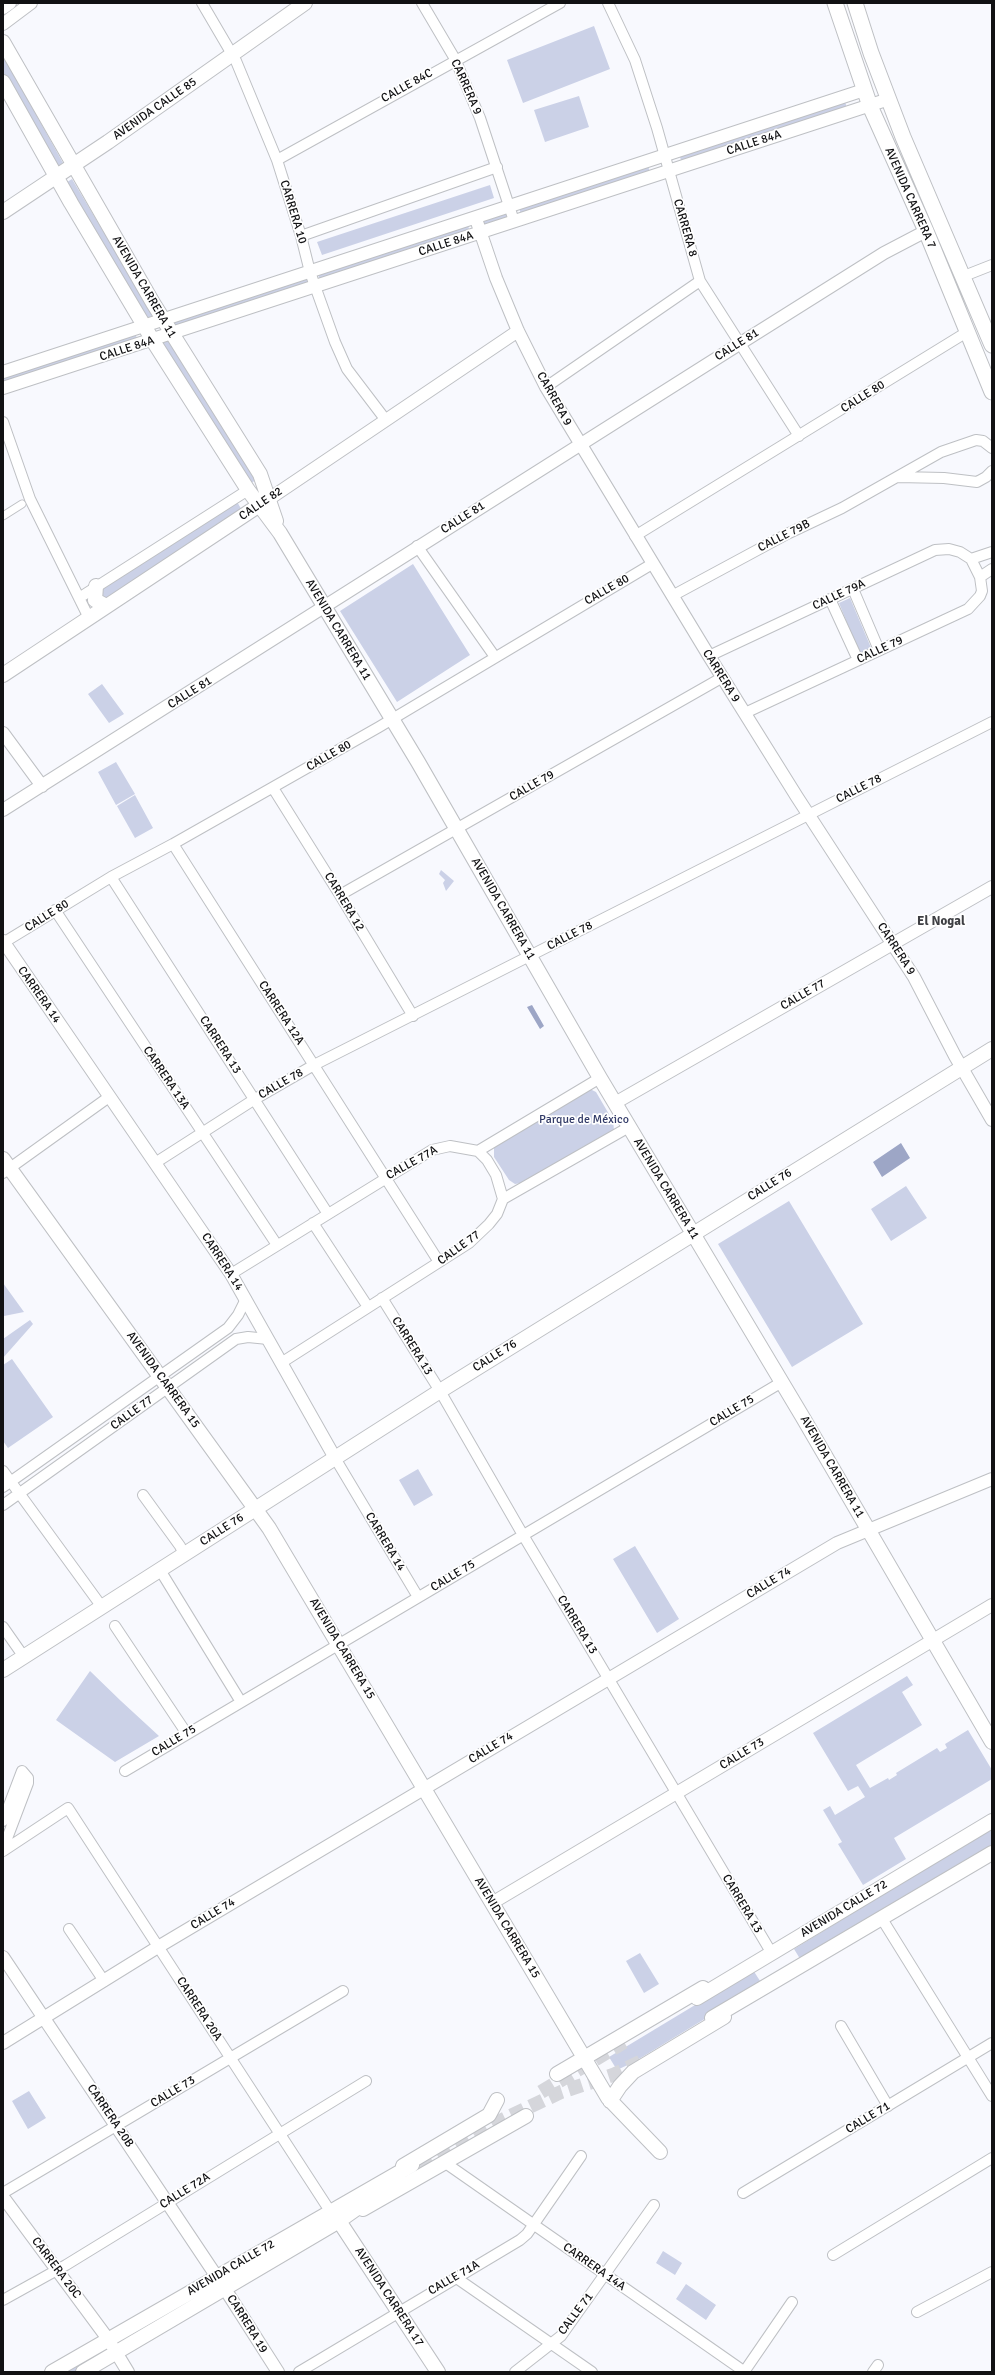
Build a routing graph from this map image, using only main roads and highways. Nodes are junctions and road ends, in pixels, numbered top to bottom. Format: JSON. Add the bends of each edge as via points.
{"nodes":[{"id":1,"x":305,"y":3,"type":"edge"},
{"id":2,"x":835,"y":3,"type":"edge"},
{"id":3,"x":855,"y":3,"type":"edge"},
{"id":4,"x":3,"y":42,"type":"edge"},
{"id":5,"x":3,"y":82,"type":"edge"},
{"id":6,"x":73,"y":166,"type":"junction"},
{"id":7,"x":56,"y":176,"type":"junction"},
{"id":8,"x":3,"y":212,"type":"edge"},
{"id":9,"x":926,"y":231,"type":"junction"},
{"id":10,"x":964,"y":276,"type":"junction"},
{"id":11,"x":992,"y":344,"type":"edge"},
{"id":12,"x":992,"y":392,"type":"edge"},
{"id":13,"x":264,"y":502,"type":"junction"},
{"id":14,"x":96,"y":586,"type":"road end"},
{"id":15,"x":106,"y":606,"type":"junction"},
{"id":16,"x":3,"y":675,"type":"edge"},
{"id":17,"x":992,"y":1049,"type":"edge"},
{"id":18,"x":5,"y":1167,"type":"edge"},
{"id":19,"x":692,"y":1233,"type":"junction"},
{"id":20,"x":256,"y":1508,"type":"junction"},
{"id":21,"x":3,"y":1670,"type":"edge"},
{"id":22,"x":992,"y":1742,"type":"edge"},
{"id":23,"x":992,"y":1821,"type":"edge"},
{"id":24,"x":992,"y":1854,"type":"edge"},
{"id":25,"x":771,"y":1952,"type":"junction"},
{"id":26,"x":786,"y":1976,"type":"junction"},
{"id":27,"x":697,"y":1998,"type":"dead end"},
{"id":28,"x":712,"y":2018,"type":"dead end"},
{"id":29,"x":584,"y":2059,"type":"junction"},
{"id":30,"x":557,"y":2074,"type":"dead end"},
{"id":31,"x":498,"y":2100,"type":"dead end"},
{"id":32,"x":610,"y":2101,"type":"junction"},
{"id":33,"x":526,"y":2116,"type":"dead end"},
{"id":34,"x":660,"y":2152,"type":"dead end"},
{"id":35,"x":414,"y":2169,"type":"tunnel mouth"},
{"id":36,"x":335,"y":2216,"type":"junction"},
{"id":37,"x":52,"y":2372,"type":"edge"},
{"id":38,"x":82,"y":2372,"type":"edge"},
{"id":39,"x":438,"y":2372,"type":"edge"}],
"edges":[{"from":1,"to":6,"type":"main road","name":"AVENIDA CALLE 85"},
{"from":2,"to":9,"type":"main road","name":"AVENIDA CARRERA 7","via":[[870,106]]},
{"from":3,"to":10,"type":"main road","name":"AVENIDA CARRERA 7","via":[[914,162]]},
{"from":4,"to":6,"type":"main road","name":"AVENIDA CARRERA 11"},
{"from":5,"to":7,"type":"main road","name":"AVENIDA CARRERA 11"},
{"from":6,"to":7,"type":"main road","name":"AVENIDA CALLE 85"},
{"from":6,"to":13,"type":"main road","name":"AVENIDA CARRERA 11","via":[[163,320],[260,474]]},
{"from":7,"to":8,"type":"main road","name":"AVENIDA CALLE 85"},
{"from":7,"to":13,"type":"main road","name":"AVENIDA CARRERA 11","via":[[144,326],[248,490]]},
{"from":9,"to":10,"type":"main road","via":[[937,234],[945,252]]},
{"from":9,"to":12,"type":"main road","name":"AVENIDA CARRERA 7"},
{"from":10,"to":11,"type":"main road","name":"AVENIDA CARRERA 7"},
{"from":13,"to":15,"type":"main road","name":"CALLE 82"},
{"from":13,"to":19,"type":"main road","name":"AVENIDA CARRERA 11"},
{"from":14,"to":15,"type":"main road","via":[[95,600]]},
{"from":15,"to":16,"type":"main road","name":"CALLE 82"},
{"from":17,"to":19,"type":"main road","name":"CALLE 76"},
{"from":18,"to":20,"type":"main road","name":"AVENIDA CARRERA 15"},
{"from":19,"to":20,"type":"main road","name":"CALLE 76"},
{"from":19,"to":22,"type":"main road","name":"AVENIDA CARRERA 11"},
{"from":20,"to":21,"type":"main road","name":"CALLE 76"},
{"from":20,"to":29,"type":"main road","name":"AVENIDA CARRERA 15"},
{"from":23,"to":25,"type":"main road","name":"AVENIDA CALLE 72"},
{"from":24,"to":26,"type":"main road"},
{"from":25,"to":27,"type":"main road","name":"AVENIDA CALLE 72"},
{"from":25,"to":29,"type":"main road","via":[[736,1968]]},
{"from":26,"to":28,"type":"main road"},
{"from":26,"to":32,"type":"main road","via":[[757,1997],[633,2072]]},
{"from":29,"to":30,"type":"main road"},
{"from":29,"to":32,"type":"main road","name":"AVENIDA CARRERA 15"},
{"from":31,"to":36,"type":"main road","via":[[489,2114]]},
{"from":32,"to":34,"type":"main road","name":"AVENIDA CARRERA 15"},
{"from":33,"to":36,"type":"main road","via":[[444,2162]]},
{"from":35,"to":36,"type":"main road","name":"AVENIDA CALLE 72"},
{"from":36,"to":37,"type":"main road","name":"AVENIDA CALLE 72","via":[[216,2276]]},
{"from":36,"to":38,"type":"main road","name":"AVENIDA CALLE 72","via":[[225,2289]]},
{"from":36,"to":39,"type":"main road","name":"AVENIDA CARRERA 17"}]}
